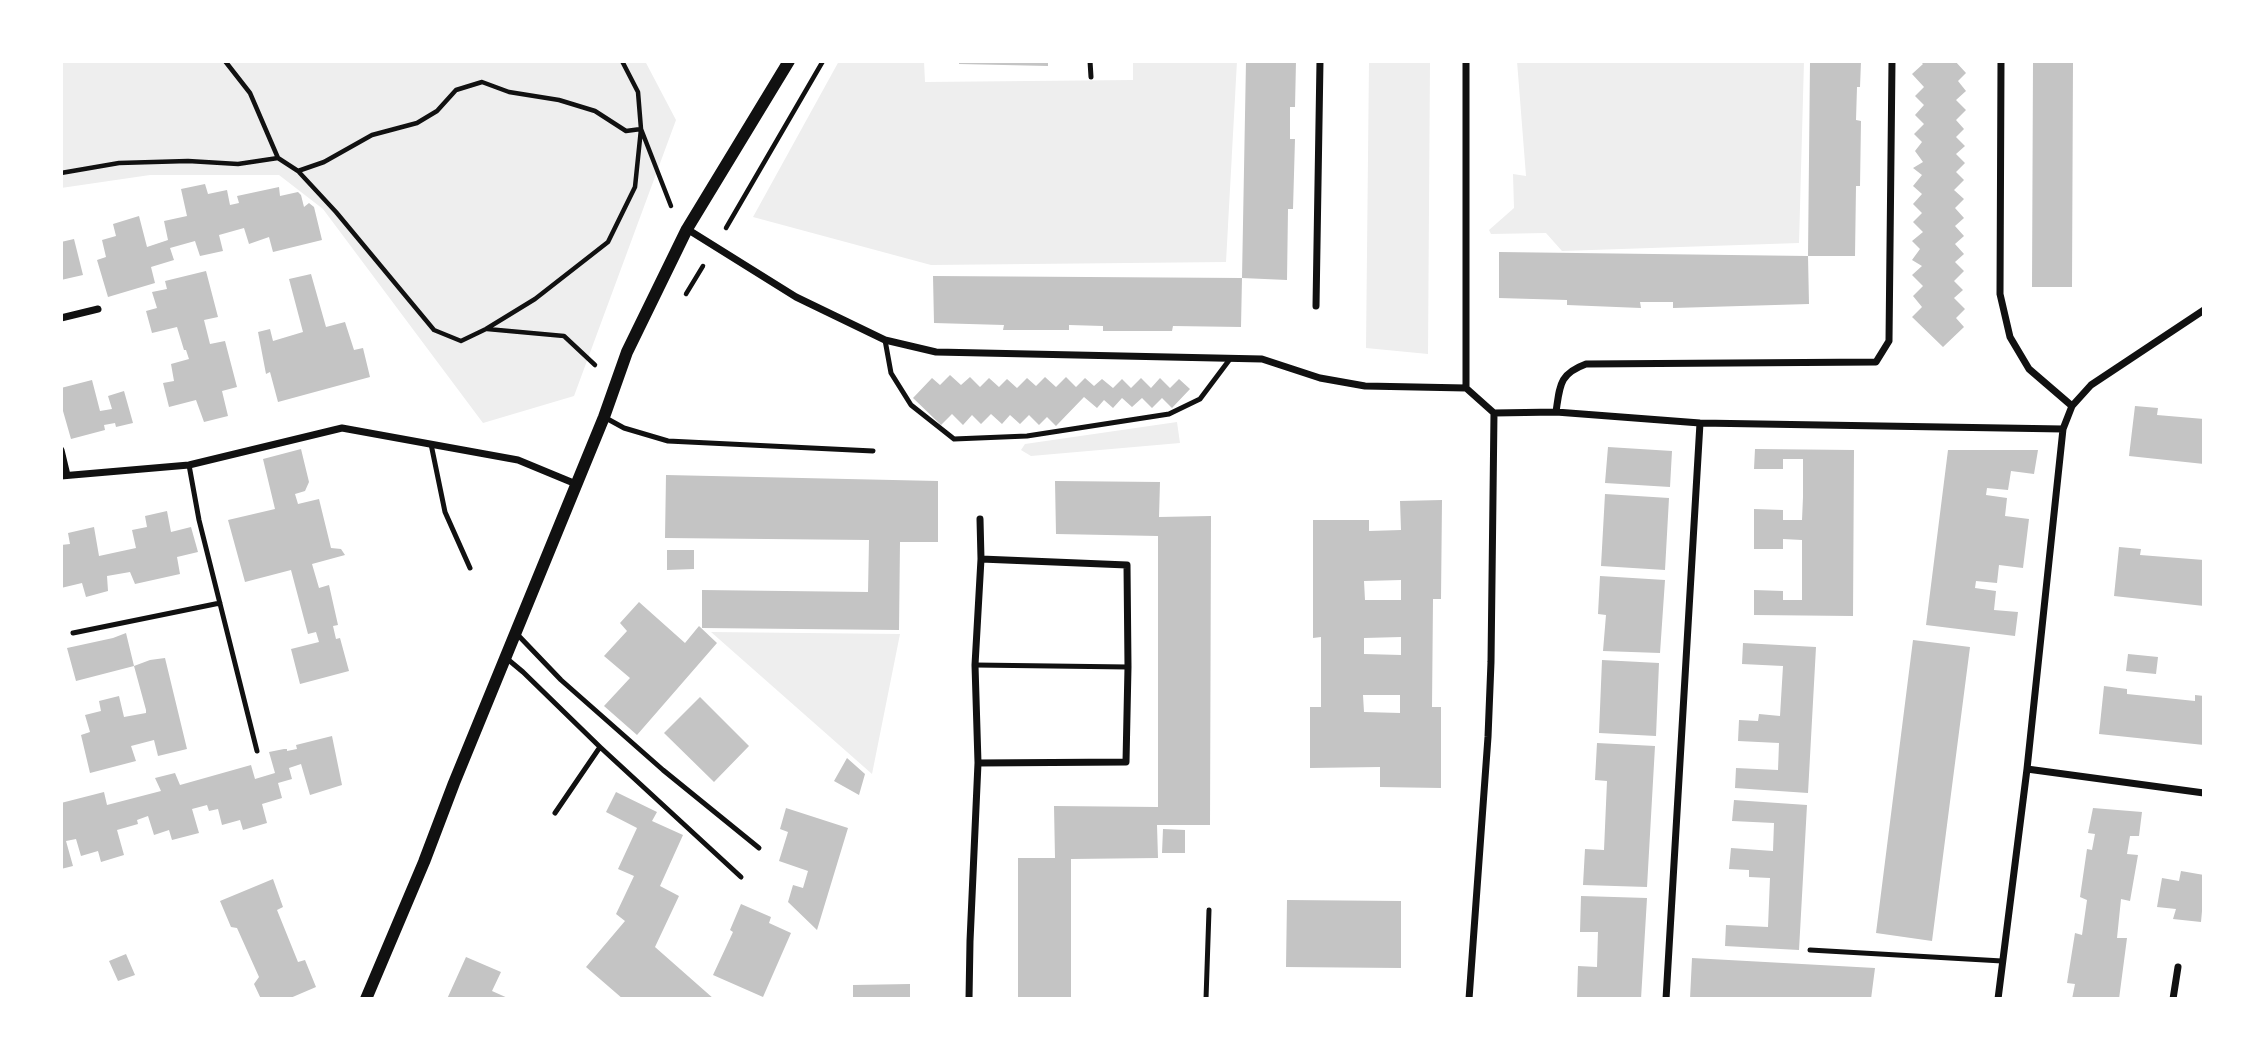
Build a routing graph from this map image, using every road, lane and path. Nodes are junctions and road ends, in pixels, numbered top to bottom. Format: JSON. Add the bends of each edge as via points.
{"nodes":[{"id":1,"x":225,"y":61,"type":"edge"},
{"id":2,"x":622,"y":61,"type":"edge"},
{"id":3,"x":789,"y":61,"type":"edge"},
{"id":4,"x":823,"y":61,"type":"edge"},
{"id":5,"x":1090,"y":61,"type":"edge"},
{"id":6,"x":1320,"y":61,"type":"edge"},
{"id":7,"x":1466,"y":61,"type":"edge"},
{"id":8,"x":1892,"y":61,"type":"edge"},
{"id":9,"x":2001,"y":61,"type":"edge"},
{"id":10,"x":1091,"y":77,"type":"dead end"},
{"id":11,"x":641,"y":129,"type":"junction"},
{"id":12,"x":278,"y":158,"type":"junction"},
{"id":13,"x":298,"y":171,"type":"junction"},
{"id":14,"x":61,"y":173,"type":"edge"},
{"id":15,"x":687,"y":229,"type":"junction"},
{"id":16,"x":715,"y":248,"type":"junction"},
{"id":17,"x":681,"y":302,"type":"dead end"},
{"id":18,"x":1316,"y":306,"type":"dead end"},
{"id":19,"x":98,"y":309,"type":"dead end"},
{"id":20,"x":2204,"y":310,"type":"edge"},
{"id":21,"x":61,"y":318,"type":"edge"},
{"id":22,"x":486,"y":328,"type":"junction"},
{"id":23,"x":885,"y":340,"type":"junction"},
{"id":24,"x":1230,"y":359,"type":"junction"},
{"id":25,"x":615,"y":384,"type":"junction"},
{"id":26,"x":1466,"y":388,"type":"junction"},
{"id":27,"x":2071,"y":406,"type":"junction"},
{"id":28,"x":1556,"y":412,"type":"junction"},
{"id":29,"x":1494,"y":413,"type":"junction"},
{"id":30,"x":604,"y":417,"type":"junction"},
{"id":31,"x":1700,"y":423,"type":"junction"},
{"id":32,"x":2063,"y":429,"type":"junction"},
{"id":33,"x":431,"y":444,"type":"junction"},
{"id":34,"x":61,"y":450,"type":"edge"},
{"id":35,"x":873,"y":451,"type":"dead end"},
{"id":36,"x":189,"y":465,"type":"junction"},
{"id":37,"x":64,"y":476,"type":"edge"},
{"id":38,"x":576,"y":484,"type":"junction"},
{"id":39,"x":981,"y":519,"type":"dead end"},
{"id":40,"x":981,"y":559,"type":"junction"},
{"id":41,"x":470,"y":568,"type":"dead end"},
{"id":42,"x":220,"y":603,"type":"junction"},
{"id":43,"x":516,"y":633,"type":"junction"},
{"id":44,"x":73,"y":634,"type":"dead end"},
{"id":45,"x":505,"y":657,"type":"junction"},
{"id":46,"x":975,"y":665,"type":"junction"},
{"id":47,"x":1128,"y":667,"type":"junction"},
{"id":48,"x":600,"y":747,"type":"junction"},
{"id":49,"x":257,"y":751,"type":"dead end"},
{"id":50,"x":978,"y":763,"type":"junction"},
{"id":51,"x":2027,"y":769,"type":"junction"},
{"id":52,"x":2204,"y":793,"type":"edge"},
{"id":53,"x":555,"y":813,"type":"dead end"},
{"id":54,"x":759,"y":848,"type":"dead end"},
{"id":55,"x":741,"y":877,"type":"dead end"},
{"id":56,"x":1209,"y":911,"type":"dead end"},
{"id":57,"x":1810,"y":950,"type":"dead end"},
{"id":58,"x":2002,"y":961,"type":"junction"},
{"id":59,"x":2178,"y":967,"type":"dead end"},
{"id":60,"x":366,"y":999,"type":"edge"},
{"id":61,"x":970,"y":999,"type":"edge"},
{"id":62,"x":1206,"y":999,"type":"edge"},
{"id":63,"x":1469,"y":999,"type":"edge"},
{"id":64,"x":1666,"y":999,"type":"edge"},
{"id":65,"x":1998,"y":999,"type":"edge"},
{"id":66,"x":2173,"y":999,"type":"edge"}],
"edges":[{"from":1,"to":12,"type":"path","via":[[250,93]]},
{"from":2,"to":11,"type":"path","via":[[638,92]]},
{"from":3,"to":15,"type":"street"},
{"from":4,"to":16,"type":"path"},
{"from":5,"to":10,"type":"lane"},
{"from":6,"to":18,"type":"street"},
{"from":7,"to":26,"type":"street"},
{"from":8,"to":28,"type":"street","via":[[1889,341],[1876,362],[1586,364],[1570,370],[1560,387]]},
{"from":9,"to":27,"type":"street","via":[[2000,294],[2010,337],[2029,369]]},
{"from":11,"to":13,"type":"path","via":[[626,131],[595,111],[482,82],[456,90],[437,111],[417,123],[372,135]]},
{"from":11,"to":15,"type":"path","via":[[673,210]]},
{"from":11,"to":22,"type":"path","via":[[635,187],[608,242],[535,299]]},
{"from":12,"to":13,"type":"path"},
{"from":12,"to":14,"type":"path","via":[[238,164],[119,163]]},
{"from":13,"to":22,"type":"path","via":[[434,330],[461,341]]},
{"from":15,"to":16,"type":"street"},
{"from":15,"to":25,"type":"street","via":[[626,352]]},
{"from":16,"to":17,"type":"path"},
{"from":16,"to":23,"type":"street","via":[[796,297]]},
{"from":19,"to":21,"type":"street"},
{"from":20,"to":27,"type":"street","via":[[2091,385]]},
{"from":22,"to":25,"type":"path","via":[[564,336]]},
{"from":23,"to":24,"type":"street","via":[[936,352]]},
{"from":23,"to":24,"type":"lane","via":[[891,373],[911,405],[954,439],[1027,436],[1169,414],[1200,399]]},
{"from":24,"to":26,"type":"street","via":[[1262,359],[1320,378],[1365,386]]},
{"from":25,"to":30,"type":"street"},
{"from":26,"to":29,"type":"street"},
{"from":27,"to":32,"type":"street"},
{"from":28,"to":29,"type":"street"},
{"from":28,"to":31,"type":"street"},
{"from":29,"to":63,"type":"street","via":[[1492,648]]},
{"from":30,"to":35,"type":"lane","via":[[668,441]]},
{"from":30,"to":38,"type":"street"},
{"from":31,"to":32,"type":"street"},
{"from":31,"to":64,"type":"street"},
{"from":32,"to":51,"type":"street"},
{"from":33,"to":36,"type":"street","via":[[342,428]]},
{"from":33,"to":38,"type":"street","via":[[518,460]]},
{"from":33,"to":41,"type":"lane","via":[[445,512]]},
{"from":34,"to":37,"type":"street"},
{"from":36,"to":37,"type":"street"},
{"from":36,"to":42,"type":"lane"},
{"from":38,"to":43,"type":"street"},
{"from":39,"to":40,"type":"street"},
{"from":40,"to":46,"type":"street"},
{"from":40,"to":47,"type":"street","via":[[1127,565]]},
{"from":42,"to":44,"type":"lane"},
{"from":42,"to":49,"type":"lane"},
{"from":43,"to":45,"type":"street"},
{"from":43,"to":54,"type":"lane","via":[[561,680]]},
{"from":45,"to":48,"type":"lane"},
{"from":45,"to":60,"type":"street"},
{"from":46,"to":47,"type":"lane"},
{"from":46,"to":50,"type":"street"},
{"from":47,"to":50,"type":"street","via":[[1126,762]]},
{"from":48,"to":53,"type":"lane"},
{"from":48,"to":55,"type":"lane"},
{"from":50,"to":61,"type":"street"},
{"from":51,"to":52,"type":"street"},
{"from":51,"to":58,"type":"street"},
{"from":56,"to":62,"type":"lane"},
{"from":57,"to":58,"type":"lane"},
{"from":58,"to":65,"type":"street"},
{"from":59,"to":66,"type":"street"}]}
